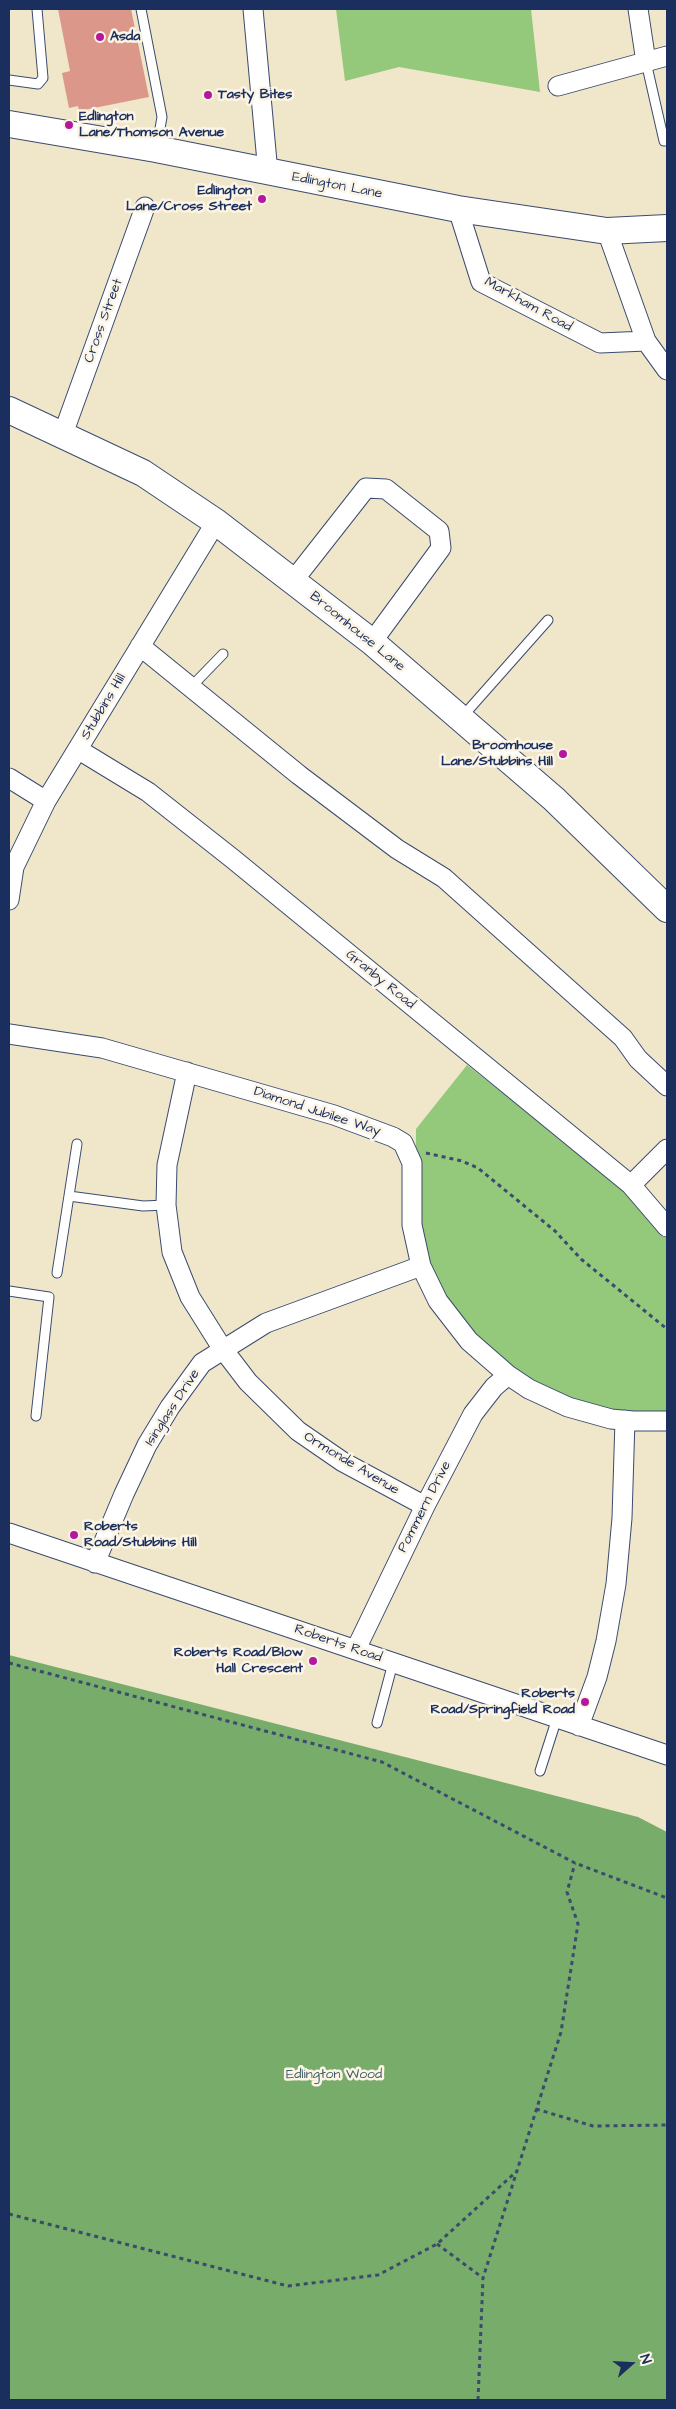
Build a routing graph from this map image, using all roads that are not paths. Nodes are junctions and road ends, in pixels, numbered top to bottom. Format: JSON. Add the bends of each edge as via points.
{"nodes":[{"id":1,"x":38,"y":9,"type":"edge"},
{"id":2,"x":141,"y":9,"type":"edge"},
{"id":3,"x":253,"y":9,"type":"edge"},
{"id":4,"x":638,"y":9,"type":"edge"},
{"id":5,"x":667,"y":56,"type":"edge"},
{"id":6,"x":646,"y":62,"type":"junction"},
{"id":7,"x":9,"y":80,"type":"edge"},
{"id":8,"x":558,"y":86,"type":"dead end"},
{"id":9,"x":9,"y":124,"type":"edge"},
{"id":10,"x":667,"y":142,"type":"edge"},
{"id":11,"x":156,"y":149,"type":"junction"},
{"id":12,"x":268,"y":173,"type":"junction"},
{"id":13,"x":145,"y":207,"type":"dead end"},
{"id":14,"x":458,"y":209,"type":"junction"},
{"id":15,"x":667,"y":228,"type":"edge"},
{"id":16,"x":607,"y":231,"type":"junction"},
{"id":17,"x":646,"y":340,"type":"junction"},
{"id":18,"x":667,"y":370,"type":"edge"},
{"id":19,"x":9,"y":410,"type":"edge"},
{"id":20,"x":62,"y":434,"type":"junction"},
{"id":21,"x":216,"y":522,"type":"junction"},
{"id":22,"x":293,"y":581,"type":"junction"},
{"id":23,"x":548,"y":620,"type":"dead end"},
{"id":24,"x":372,"y":642,"type":"junction"},
{"id":25,"x":140,"y":646,"type":"junction"},
{"id":26,"x":223,"y":654,"type":"dead end"},
{"id":27,"x":191,"y":687,"type":"junction"},
{"id":28,"x":461,"y":718,"type":"junction"},
{"id":29,"x":79,"y":750,"type":"junction"},
{"id":30,"x":9,"y":778,"type":"edge"},
{"id":31,"x":46,"y":801,"type":"junction"},
{"id":32,"x":9,"y":900,"type":"edge"},
{"id":33,"x":667,"y":908,"type":"edge"},
{"id":34,"x":9,"y":1034,"type":"edge"},
{"id":35,"x":188,"y":1072,"type":"junction"},
{"id":36,"x":667,"y":1086,"type":"edge"},
{"id":37,"x":77,"y":1144,"type":"dead end"},
{"id":38,"x":667,"y":1149,"type":"edge"},
{"id":39,"x":631,"y":1185,"type":"junction"},
{"id":40,"x":68,"y":1196,"type":"junction"},
{"id":41,"x":166,"y":1205,"type":"junction"},
{"id":42,"x":667,"y":1227,"type":"edge"},
{"id":43,"x":421,"y":1266,"type":"junction"},
{"id":44,"x":57,"y":1273,"type":"dead end"},
{"id":45,"x":9,"y":1291,"type":"edge"},
{"id":46,"x":222,"y":1348,"type":"junction"},
{"id":47,"x":508,"y":1375,"type":"junction"},
{"id":48,"x":36,"y":1416,"type":"dead end"},
{"id":49,"x":625,"y":1420,"type":"junction"},
{"id":50,"x":667,"y":1421,"type":"edge"},
{"id":51,"x":425,"y":1506,"type":"junction"},
{"id":52,"x":9,"y":1533,"type":"edge"},
{"id":53,"x":95,"y":1563,"type":"junction"},
{"id":54,"x":356,"y":1649,"type":"junction"},
{"id":55,"x":392,"y":1663,"type":"junction"},
{"id":56,"x":556,"y":1718,"type":"junction"},
{"id":57,"x":376,"y":1722,"type":"dead end"},
{"id":58,"x":579,"y":1726,"type":"junction"},
{"id":59,"x":667,"y":1755,"type":"edge"},
{"id":60,"x":540,"y":1771,"type":"dead end"}],
"edges":[{"from":1,"to":7,"type":"lane","via":[[43,78],[38,84]]},
{"from":2,"to":11,"type":"lane","via":[[162,117]]},
{"from":3,"to":12,"type":"street"},
{"from":4,"to":6,"type":"street"},
{"from":5,"to":6,"type":"street"},
{"from":6,"to":8,"type":"street"},
{"from":6,"to":10,"type":"lane","via":[[664,141]]},
{"from":9,"to":11,"type":"street","name":"Edlington Lane"},
{"from":11,"to":12,"type":"street","name":"Edlington Lane"},
{"from":12,"to":14,"type":"street","name":"Edlington Lane"},
{"from":13,"to":20,"type":"street","name":"Cross Street"},
{"from":14,"to":16,"type":"street","name":"Edlington Lane"},
{"from":14,"to":17,"type":"street","name":"Markham Road","via":[[481,282],[600,344]]},
{"from":15,"to":16,"type":"street","name":"Edlington Lane"},
{"from":16,"to":17,"type":"street"},
{"from":17,"to":18,"type":"street"},
{"from":19,"to":20,"type":"street","name":"Broomhouse Lane"},
{"from":20,"to":21,"type":"street","name":"Broomhouse Lane","via":[[143,473]]},
{"from":21,"to":22,"type":"street","name":"Broomhouse Lane"},
{"from":21,"to":25,"type":"street","name":"Stubbins Hill"},
{"from":22,"to":24,"type":"street","name":"Broomhouse Lane"},
{"from":22,"to":24,"type":"street","via":[[366,488],[386,489],[439,531],[440,548]]},
{"from":23,"to":28,"type":"lane"},
{"from":24,"to":28,"type":"street","name":"Broomhouse Lane"},
{"from":25,"to":27,"type":"street"},
{"from":25,"to":29,"type":"street","name":"Stubbins Hill"},
{"from":26,"to":27,"type":"lane"},
{"from":27,"to":36,"type":"street","via":[[397,849],[444,878],[623,1038],[638,1059]]},
{"from":28,"to":33,"type":"street","name":"Broomhouse Lane","via":[[554,799]]},
{"from":29,"to":31,"type":"street","name":"Stubbins Hill"},
{"from":29,"to":39,"type":"street","name":"Granby Road","via":[[148,792]]},
{"from":30,"to":31,"type":"street"},
{"from":31,"to":32,"type":"street","name":"Stubbins Hill","via":[[14,867]]},
{"from":34,"to":35,"type":"street","name":"Diamond Jubilee Way","via":[[102,1048]]},
{"from":35,"to":41,"type":"street","name":"Ormonde Avenue","via":[[167,1165]]},
{"from":35,"to":43,"type":"street","name":"Diamond Jubilee Way","via":[[334,1115],[403,1143],[412,1163],[414,1240]]},
{"from":37,"to":40,"type":"lane"},
{"from":38,"to":39,"type":"street"},
{"from":39,"to":42,"type":"street","name":"Granby Road"},
{"from":40,"to":41,"type":"lane","via":[[143,1206]]},
{"from":40,"to":44,"type":"lane"},
{"from":41,"to":46,"type":"street","name":"Ormonde Avenue","via":[[172,1252],[190,1297]]},
{"from":43,"to":46,"type":"street","name":"Isinglass Drive","via":[[283,1316]]},
{"from":43,"to":47,"type":"street","via":[[438,1302],[453,1322]]},
{"from":45,"to":48,"type":"lane","via":[[49,1297]]},
{"from":46,"to":51,"type":"street","name":"Ormonde Avenue","via":[[248,1382],[298,1432],[343,1462]]},
{"from":46,"to":53,"type":"street","name":"Isinglass Drive","via":[[202,1362],[170,1406],[124,1494]]},
{"from":47,"to":49,"type":"street","via":[[568,1407]]},
{"from":47,"to":51,"type":"street","name":"Pommern Drive","via":[[488,1393],[473,1414]]},
{"from":49,"to":50,"type":"street"},
{"from":49,"to":58,"type":"street","via":[[616,1584],[597,1677]]},
{"from":51,"to":54,"type":"street","name":"Pommern Drive"},
{"from":52,"to":53,"type":"street","name":"Roberts Road"},
{"from":53,"to":54,"type":"street","name":"Roberts Road"},
{"from":54,"to":55,"type":"street","name":"Roberts Road"},
{"from":55,"to":56,"type":"street","name":"Roberts Road"},
{"from":55,"to":57,"type":"lane"},
{"from":56,"to":58,"type":"street","name":"Roberts Road"},
{"from":56,"to":60,"type":"lane"},
{"from":58,"to":59,"type":"street","name":"Roberts Road"}]}
